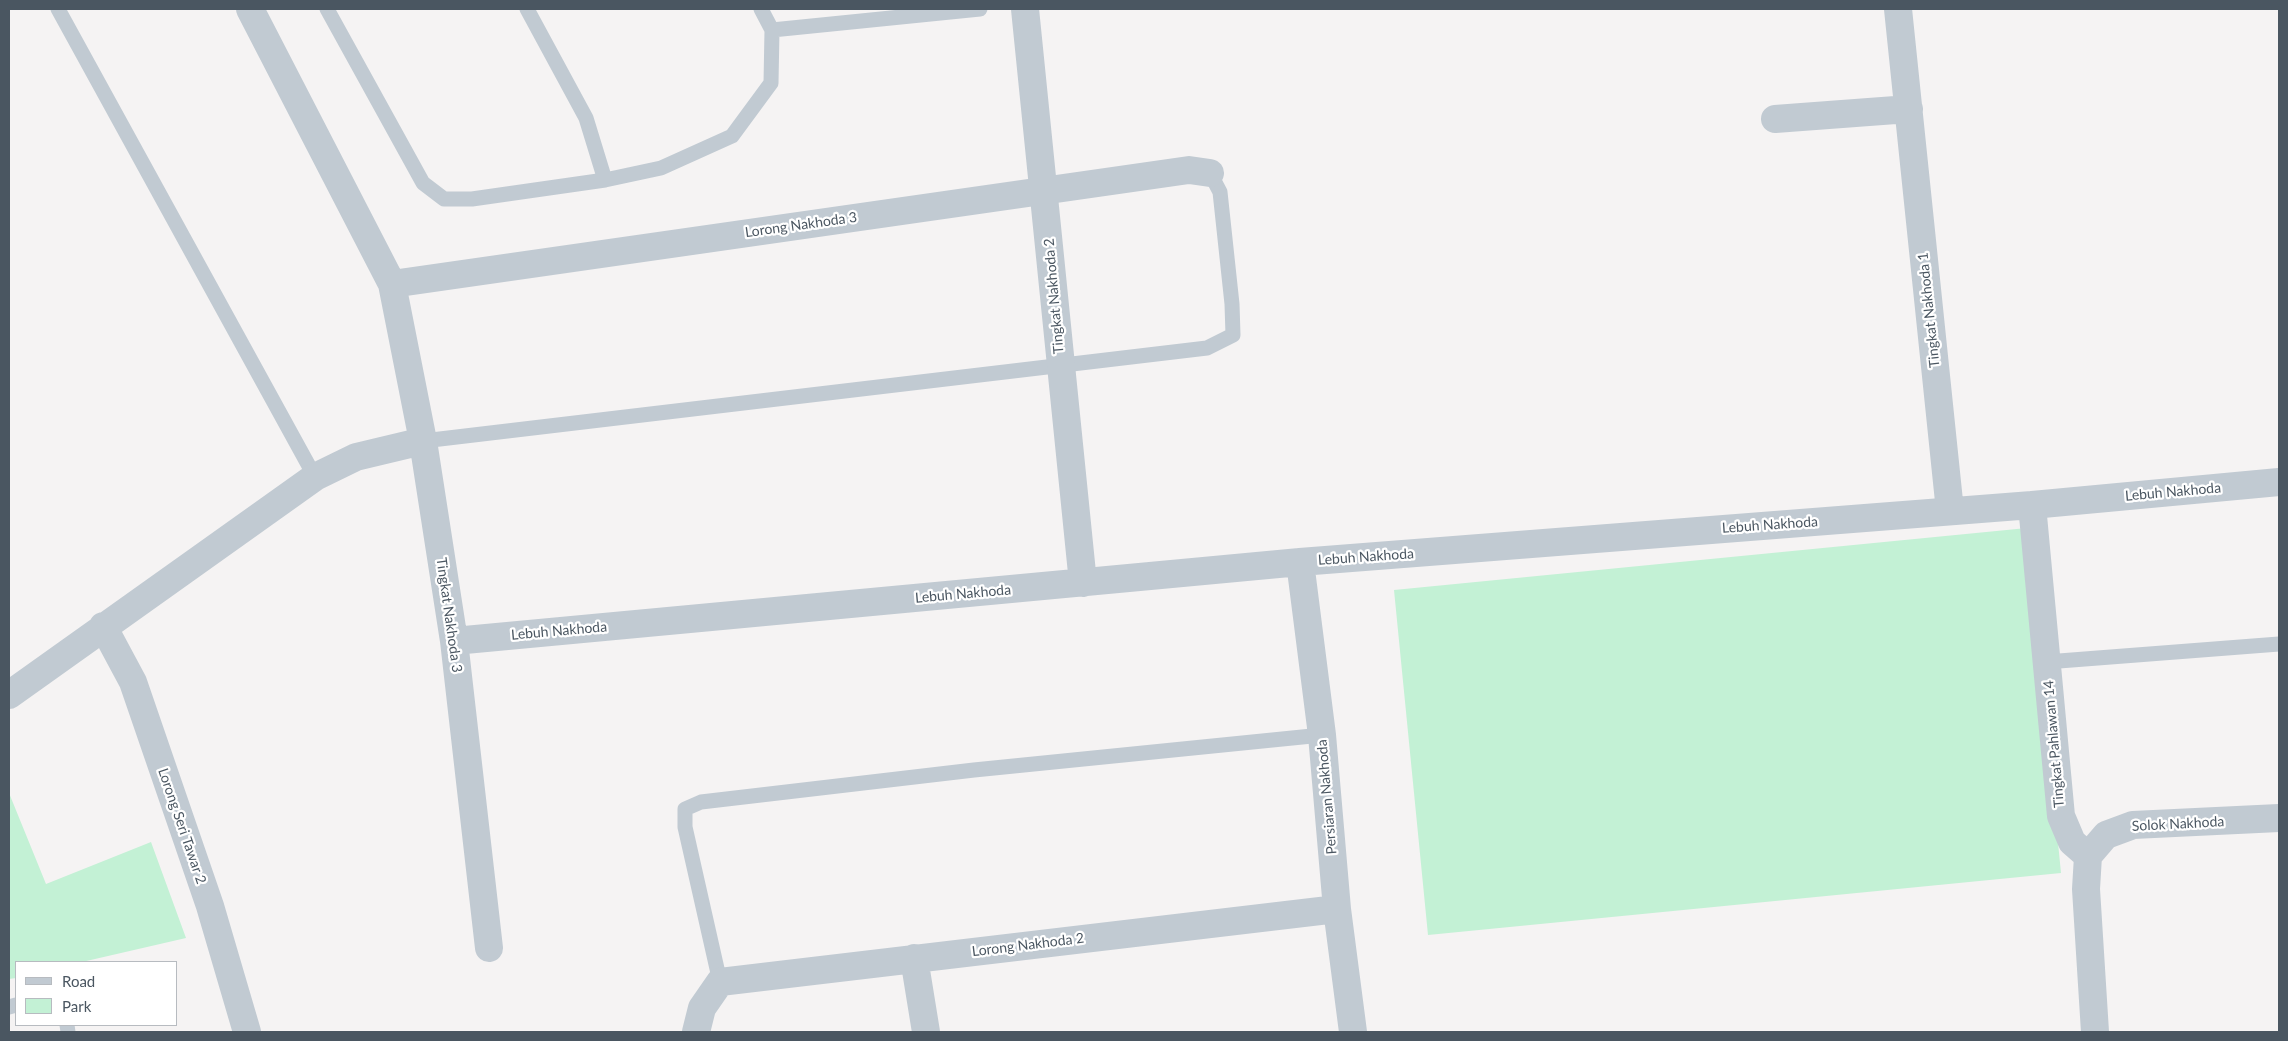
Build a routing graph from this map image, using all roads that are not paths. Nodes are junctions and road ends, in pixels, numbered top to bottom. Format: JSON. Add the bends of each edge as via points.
{"nodes":[{"id":1,"x":58,"y":9,"type":"edge"},
{"id":2,"x":250,"y":9,"type":"edge"},
{"id":3,"x":327,"y":9,"type":"edge"},
{"id":4,"x":527,"y":9,"type":"edge"},
{"id":5,"x":761,"y":9,"type":"edge"},
{"id":6,"x":980,"y":9,"type":"edge"},
{"id":7,"x":1025,"y":9,"type":"edge"},
{"id":8,"x":1898,"y":9,"type":"edge"},
{"id":9,"x":772,"y":30,"type":"junction"},
{"id":10,"x":1909,"y":108,"type":"junction"},
{"id":11,"x":1775,"y":120,"type":"dead end"},
{"id":12,"x":1210,"y":173,"type":"joint"},
{"id":13,"x":605,"y":180,"type":"junction"},
{"id":14,"x":1044,"y":190,"type":"junction"},
{"id":15,"x":392,"y":284,"type":"junction"},
{"id":16,"x":1060,"y":364,"type":"junction"},
{"id":17,"x":423,"y":441,"type":"junction"},
{"id":18,"x":315,"y":477,"type":"junction"},
{"id":19,"x":2279,"y":482,"type":"edge"},
{"id":20,"x":2032,"y":505,"type":"junction"},
{"id":21,"x":1950,"y":511,"type":"junction"},
{"id":22,"x":1300,"y":562,"type":"junction"},
{"id":23,"x":1083,"y":583,"type":"junction"},
{"id":24,"x":103,"y":626,"type":"junction"},
{"id":25,"x":454,"y":641,"type":"junction"},
{"id":26,"x":2279,"y":644,"type":"edge"},
{"id":27,"x":2046,"y":662,"type":"junction"},
{"id":28,"x":9,"y":695,"type":"edge"},
{"id":29,"x":1322,"y":735,"type":"junction"},
{"id":30,"x":2279,"y":818,"type":"edge"},
{"id":31,"x":2088,"y":856,"type":"junction"},
{"id":32,"x":1337,"y":909,"type":"junction"},
{"id":33,"x":490,"y":948,"type":"dead end"},
{"id":34,"x":914,"y":958,"type":"junction"},
{"id":35,"x":720,"y":982,"type":"junction"},
{"id":36,"x":247,"y":1032,"type":"edge"},
{"id":37,"x":696,"y":1032,"type":"edge"},
{"id":38,"x":926,"y":1032,"type":"edge"},
{"id":39,"x":1354,"y":1032,"type":"edge"},
{"id":40,"x":2095,"y":1032,"type":"edge"}],
"edges":[{"from":1,"to":18,"type":"lane"},
{"from":2,"to":15,"type":"street","name":"Tingkat Nakhoda 3"},
{"from":3,"to":13,"type":"lane","via":[[423,183],[444,199],[472,199]]},
{"from":4,"to":13,"type":"lane","via":[[586,118]]},
{"from":5,"to":9,"type":"lane"},
{"from":6,"to":9,"type":"lane"},
{"from":7,"to":14,"type":"street","name":"Tingkat Nakhoda 2"},
{"from":8,"to":10,"type":"street","name":"Tingkat Nakhoda 1"},
{"from":9,"to":13,"type":"lane","via":[[772,83],[732,136],[662,168]]},
{"from":10,"to":11,"type":"street"},
{"from":10,"to":21,"type":"street","name":"Tingkat Nakhoda 1"},
{"from":12,"to":14,"type":"street","name":"Lorong Nakhoda 3","via":[[1188,170]]},
{"from":12,"to":16,"type":"lane","via":[[1220,192],[1233,335],[1207,348]]},
{"from":14,"to":15,"type":"street","name":"Lorong Nakhoda 3"},
{"from":14,"to":16,"type":"street","name":"Tingkat Nakhoda 2"},
{"from":15,"to":17,"type":"street","name":"Tingkat Nakhoda 3"},
{"from":16,"to":17,"type":"lane"},
{"from":16,"to":23,"type":"street","name":"Tingkat Nakhoda 2"},
{"from":17,"to":18,"type":"street","via":[[356,456]]},
{"from":17,"to":25,"type":"street","name":"Tingkat Nakhoda 3"},
{"from":18,"to":24,"type":"street"},
{"from":19,"to":20,"type":"street","name":"Lebuh Nakhoda"},
{"from":20,"to":21,"type":"street","name":"Lebuh Nakhoda"},
{"from":20,"to":27,"type":"street","name":"Tingkat Pahlawan 14"},
{"from":21,"to":22,"type":"street","name":"Lebuh Nakhoda"},
{"from":22,"to":23,"type":"street","name":"Lebuh Nakhoda"},
{"from":22,"to":29,"type":"street","name":"Persiaran Nakhoda"},
{"from":23,"to":25,"type":"street","name":"Lebuh Nakhoda"},
{"from":24,"to":28,"type":"street"},
{"from":24,"to":36,"type":"street","name":"Lorong Seri Tawar 2","via":[[133,682],[210,906]]},
{"from":25,"to":33,"type":"street","name":"Tingkat Nakhoda 3"},
{"from":26,"to":27,"type":"lane"},
{"from":27,"to":31,"type":"street","name":"Tingkat Pahlawan 14","via":[[2060,816],[2072,842]]},
{"from":29,"to":32,"type":"street","name":"Persiaran Nakhoda"},
{"from":29,"to":35,"type":"lane","via":[[974,770],[701,802],[685,809],[685,827]]},
{"from":30,"to":31,"type":"street","name":"Solok Nakhoda","via":[[2133,825],[2106,835]]},
{"from":31,"to":40,"type":"street","via":[[2086,889]]},
{"from":32,"to":34,"type":"street","name":"Lorong Nakhoda 2"},
{"from":32,"to":39,"type":"street","name":"Persiaran Nakhoda"},
{"from":34,"to":35,"type":"street","name":"Lorong Nakhoda 2"},
{"from":34,"to":38,"type":"street"},
{"from":35,"to":37,"type":"street","via":[[702,1008]]}]}
